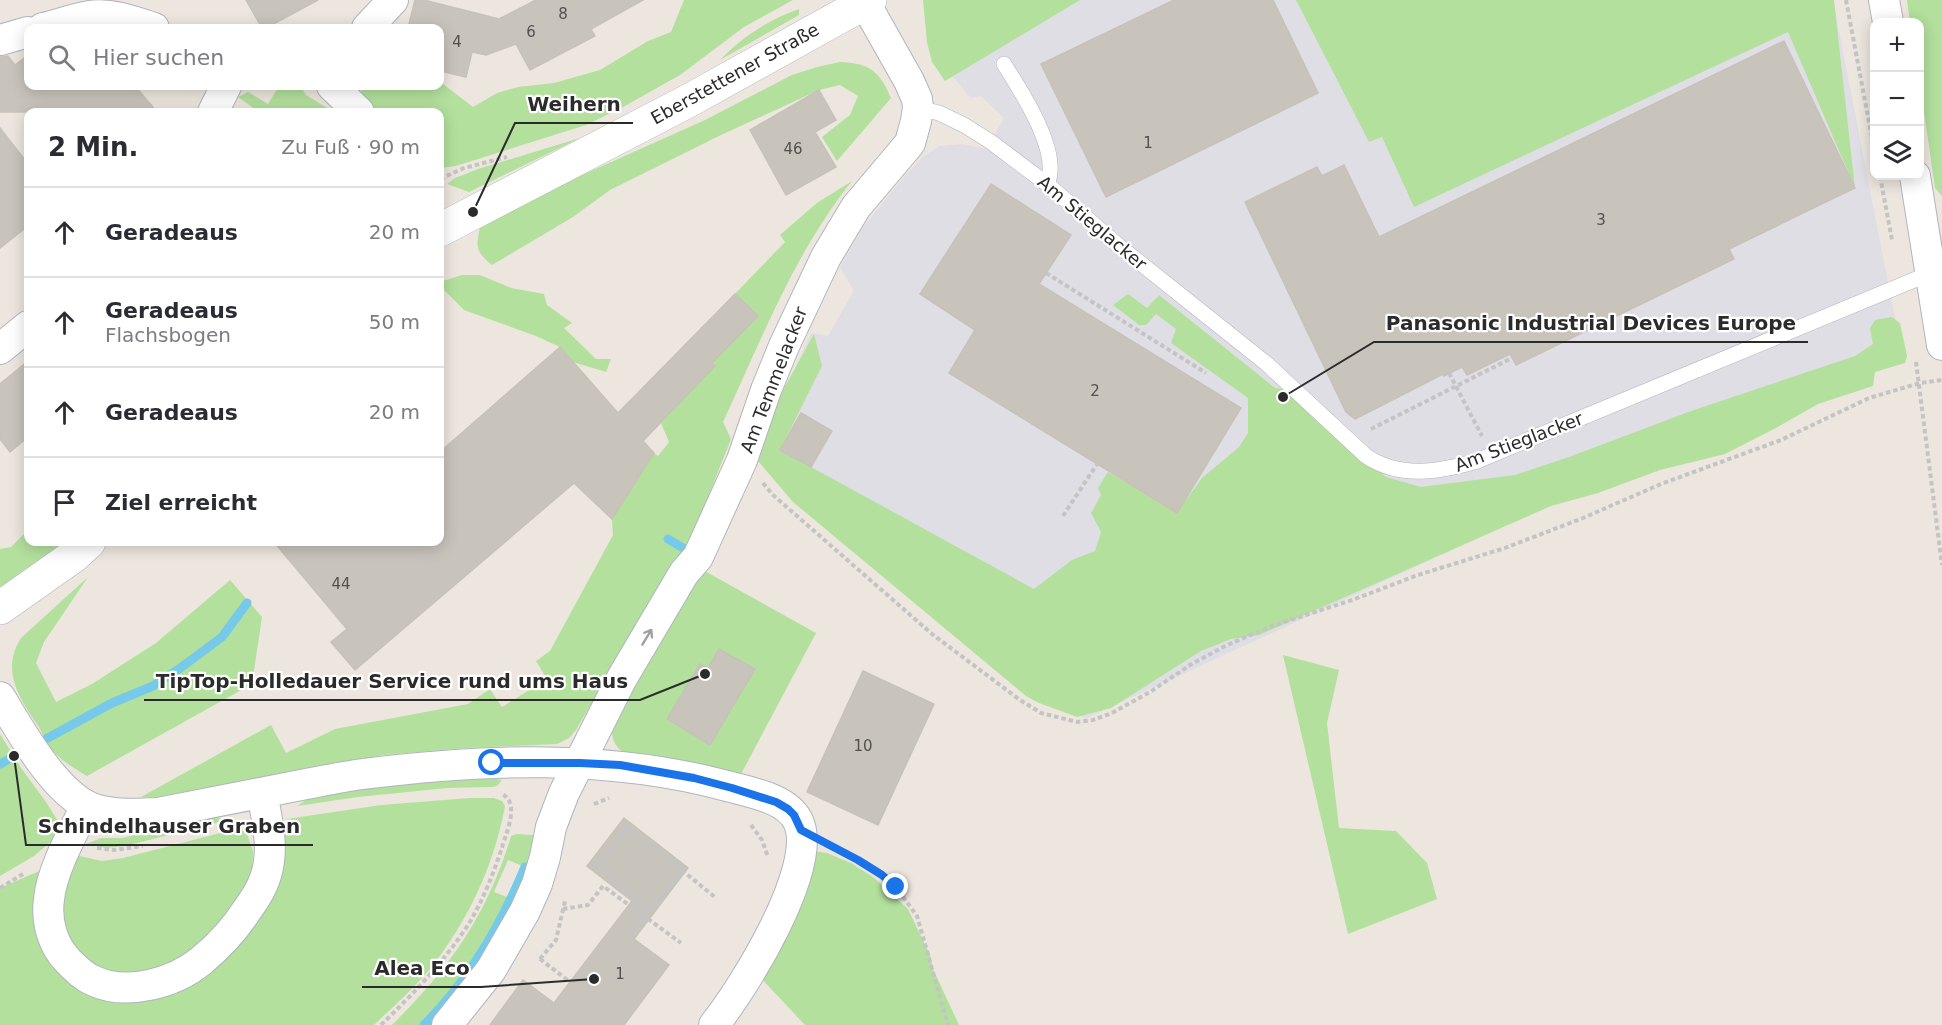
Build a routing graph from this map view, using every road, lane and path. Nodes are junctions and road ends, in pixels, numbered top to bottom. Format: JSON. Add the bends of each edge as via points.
{"nodes":[{"id":1,"x":393,"y":0,"type":"edge"},
{"id":2,"x":1846,"y":0,"type":"edge"},
{"id":3,"x":1884,"y":0,"type":"edge"},
{"id":4,"x":868,"y":2,"type":"edge"},
{"id":5,"x":91,"y":8,"type":"edge"},
{"id":6,"x":1887,"y":18,"type":"edge"},
{"id":7,"x":53,"y":24,"type":"edge"},
{"id":8,"x":141,"y":24,"type":"edge"},
{"id":9,"x":371,"y":24,"type":"edge"},
{"id":10,"x":24,"y":33,"type":"edge"},
{"id":11,"x":0,"y":40,"type":"edge"},
{"id":12,"x":1004,"y":64,"type":"dead end"},
{"id":13,"x":224,"y":90,"type":"edge"},
{"id":14,"x":336,"y":90,"type":"edge"},
{"id":15,"x":215,"y":108,"type":"edge"},
{"id":16,"x":355,"y":108,"type":"edge"},
{"id":17,"x":918,"y":108,"type":"junction"},
{"id":18,"x":1871,"y":126,"type":"edge"},
{"id":19,"x":1881,"y":180,"type":"edge"},
{"id":20,"x":1916,"y":180,"type":"edge"},
{"id":21,"x":1047,"y":184,"type":"junction"},
{"id":22,"x":444,"y":223,"type":"edge"},
{"id":23,"x":1046,"y":273,"type":"dead end"},
{"id":24,"x":1931,"y":273,"type":"junction"},
{"id":25,"x":1900,"y":284,"type":"junction"},
{"id":26,"x":24,"y":329,"type":"edge"},
{"id":27,"x":1928,"y":349,"type":"edge"},
{"id":28,"x":0,"y":350,"type":"edge"},
{"id":29,"x":1510,"y":359,"type":"dead end"},
{"id":30,"x":1449,"y":373,"type":"dead end"},
{"id":31,"x":1206,"y":374,"type":"dead end"},
{"id":32,"x":1942,"y":380,"type":"edge"},
{"id":33,"x":1920,"y":383,"type":"junction"},
{"id":34,"x":1456,"y":386,"type":"junction"},
{"id":35,"x":1349,"y":440,"type":"junction"},
{"id":36,"x":1492,"y":455,"type":"junction"},
{"id":37,"x":742,"y":460,"type":"junction"},
{"id":38,"x":1097,"y":464,"type":"dead end"},
{"id":39,"x":1063,"y":516,"type":"dead end"},
{"id":40,"x":85,"y":546,"type":"edge"},
{"id":41,"x":1942,"y":565,"type":"edge"},
{"id":42,"x":0,"y":608,"type":"edge"},
{"id":43,"x":0,"y":697,"type":"edge"},
{"id":44,"x":580,"y":763,"type":"junction"},
{"id":45,"x":262,"y":793,"type":"junction"},
{"id":46,"x":505,"y":795,"type":"dead end"},
{"id":47,"x":616,"y":795,"type":"dead end"},
{"id":48,"x":86,"y":806,"type":"junction"},
{"id":49,"x":591,"y":806,"type":"dead end"},
{"id":50,"x":749,"y":822,"type":"dead end"},
{"id":51,"x":510,"y":824,"type":"junction"},
{"id":52,"x":551,"y":827,"type":"junction"},
{"id":53,"x":801,"y":830,"type":"junction"},
{"id":54,"x":769,"y":866,"type":"dead end"},
{"id":55,"x":682,"y":870,"type":"junction"},
{"id":56,"x":716,"y":898,"type":"dead end"},
{"id":57,"x":563,"y":909,"type":"dead end"},
{"id":58,"x":650,"y":910,"type":"junction"},
{"id":59,"x":644,"y":917,"type":"junction"},
{"id":60,"x":629,"y":935,"type":"dead end"},
{"id":61,"x":511,"y":938,"type":"junction"},
{"id":62,"x":681,"y":943,"type":"dead end"},
{"id":63,"x":570,"y":982,"type":"dead end"},
{"id":64,"x":381,"y":1025,"type":"edge"},
{"id":65,"x":447,"y":1025,"type":"edge"},
{"id":66,"x":714,"y":1025,"type":"edge"},
{"id":67,"x":948,"y":1025,"type":"edge"}],
"edges":[{"from":1,"to":9,"type":"street"},
{"from":2,"to":18,"type":"path"},
{"from":3,"to":6,"type":"street"},
{"from":4,"to":17,"type":"street","via":[[913,90]]},
{"from":4,"to":22,"type":"main road","name":"Eberstettener Straße","via":[[690,100]]},
{"from":5,"to":7,"type":"street"},
{"from":5,"to":8,"type":"street"},
{"from":10,"to":11,"type":"street"},
{"from":12,"to":21,"type":"lane","via":[[1028,102],[1046,147],[1051,168]]},
{"from":13,"to":15,"type":"street"},
{"from":14,"to":16,"type":"street"},
{"from":17,"to":21,"type":"lane","name":"Am Stieglacker","via":[[964,125]]},
{"from":17,"to":37,"type":"street","name":"Am Temmelacker","via":[[910,142],[856,207],[826,257],[766,390]]},
{"from":19,"to":25,"type":"path"},
{"from":20,"to":24,"type":"street"},
{"from":21,"to":35,"type":"lane","name":"Am Stieglacker","via":[[1267,364]]},
{"from":23,"to":31,"type":"path"},
{"from":24,"to":25,"type":"lane","name":"Am Stieglacker"},
{"from":24,"to":27,"type":"street"},
{"from":25,"to":36,"type":"lane","name":"Am Stieglacker"},
{"from":26,"to":28,"type":"street"},
{"from":27,"to":33,"type":"path"},
{"from":29,"to":34,"type":"path"},
{"from":30,"to":34,"type":"path"},
{"from":32,"to":33,"type":"path"},
{"from":33,"to":37,"type":"path","via":[[1869,398],[1781,440],[1505,548],[1272,626],[1190,665],[1112,713],[1077,723],[1041,713],[932,634],[773,495]]},
{"from":33,"to":41,"type":"path"},
{"from":34,"to":35,"type":"path"},
{"from":34,"to":36,"type":"path"},
{"from":35,"to":36,"type":"lane","name":"Am Stieglacker","via":[[1376,463],[1404,471],[1448,469]]},
{"from":44,"to":37,"type":"street","name":"Am Temmelacker","one_way":true,"via":[[622,678],[684,573],[698,557]]},
{"from":38,"to":39,"type":"path"},
{"from":40,"to":42,"type":"main road"},
{"from":43,"to":48,"type":"street","via":[[60,784]]},
{"from":44,"to":45,"type":"street","via":[[447,766],[361,775]]},
{"from":44,"to":52,"type":"street","name":"Am Temmelacker"},
{"from":44,"to":53,"type":"street","via":[[652,770],[732,788],[788,809]]},
{"from":45,"to":48,"type":"street","via":[[158,813],[113,813]]},
{"from":45,"to":48,"type":"street","via":[[269,861],[258,895],[233,930],[200,962],[179,975],[133,987],[113,987],[79,972],[57,947],[51,932],[48,915],[54,876]]},
{"from":46,"to":51,"type":"path","via":[[510,804]]},
{"from":47,"to":49,"type":"path"},
{"from":50,"to":54,"type":"path","via":[[762,840]]},
{"from":51,"to":52,"type":"path"},
{"from":51,"to":64,"type":"path","via":[[500,856],[467,927],[432,973]]},
{"from":52,"to":61,"type":"street","name":"Am Temmelacker","via":[[537,884]]},
{"from":53,"to":66,"type":"street","via":[[798,868],[782,910],[741,989]]},
{"from":53,"to":67,"type":"path","via":[[858,860],[896,887],[917,916]]},
{"from":55,"to":56,"type":"path"},
{"from":55,"to":58,"type":"path"},
{"from":55,"to":58,"type":"path","via":[[629,827],[603,859],[597,867]]},
{"from":57,"to":59,"type":"path","via":[[588,905],[603,886]]},
{"from":58,"to":59,"type":"path"},
{"from":59,"to":60,"type":"path"},
{"from":59,"to":62,"type":"path"},
{"from":61,"to":63,"type":"path"},
{"from":61,"to":65,"type":"street","name":"Am Temmelacker"}]}
